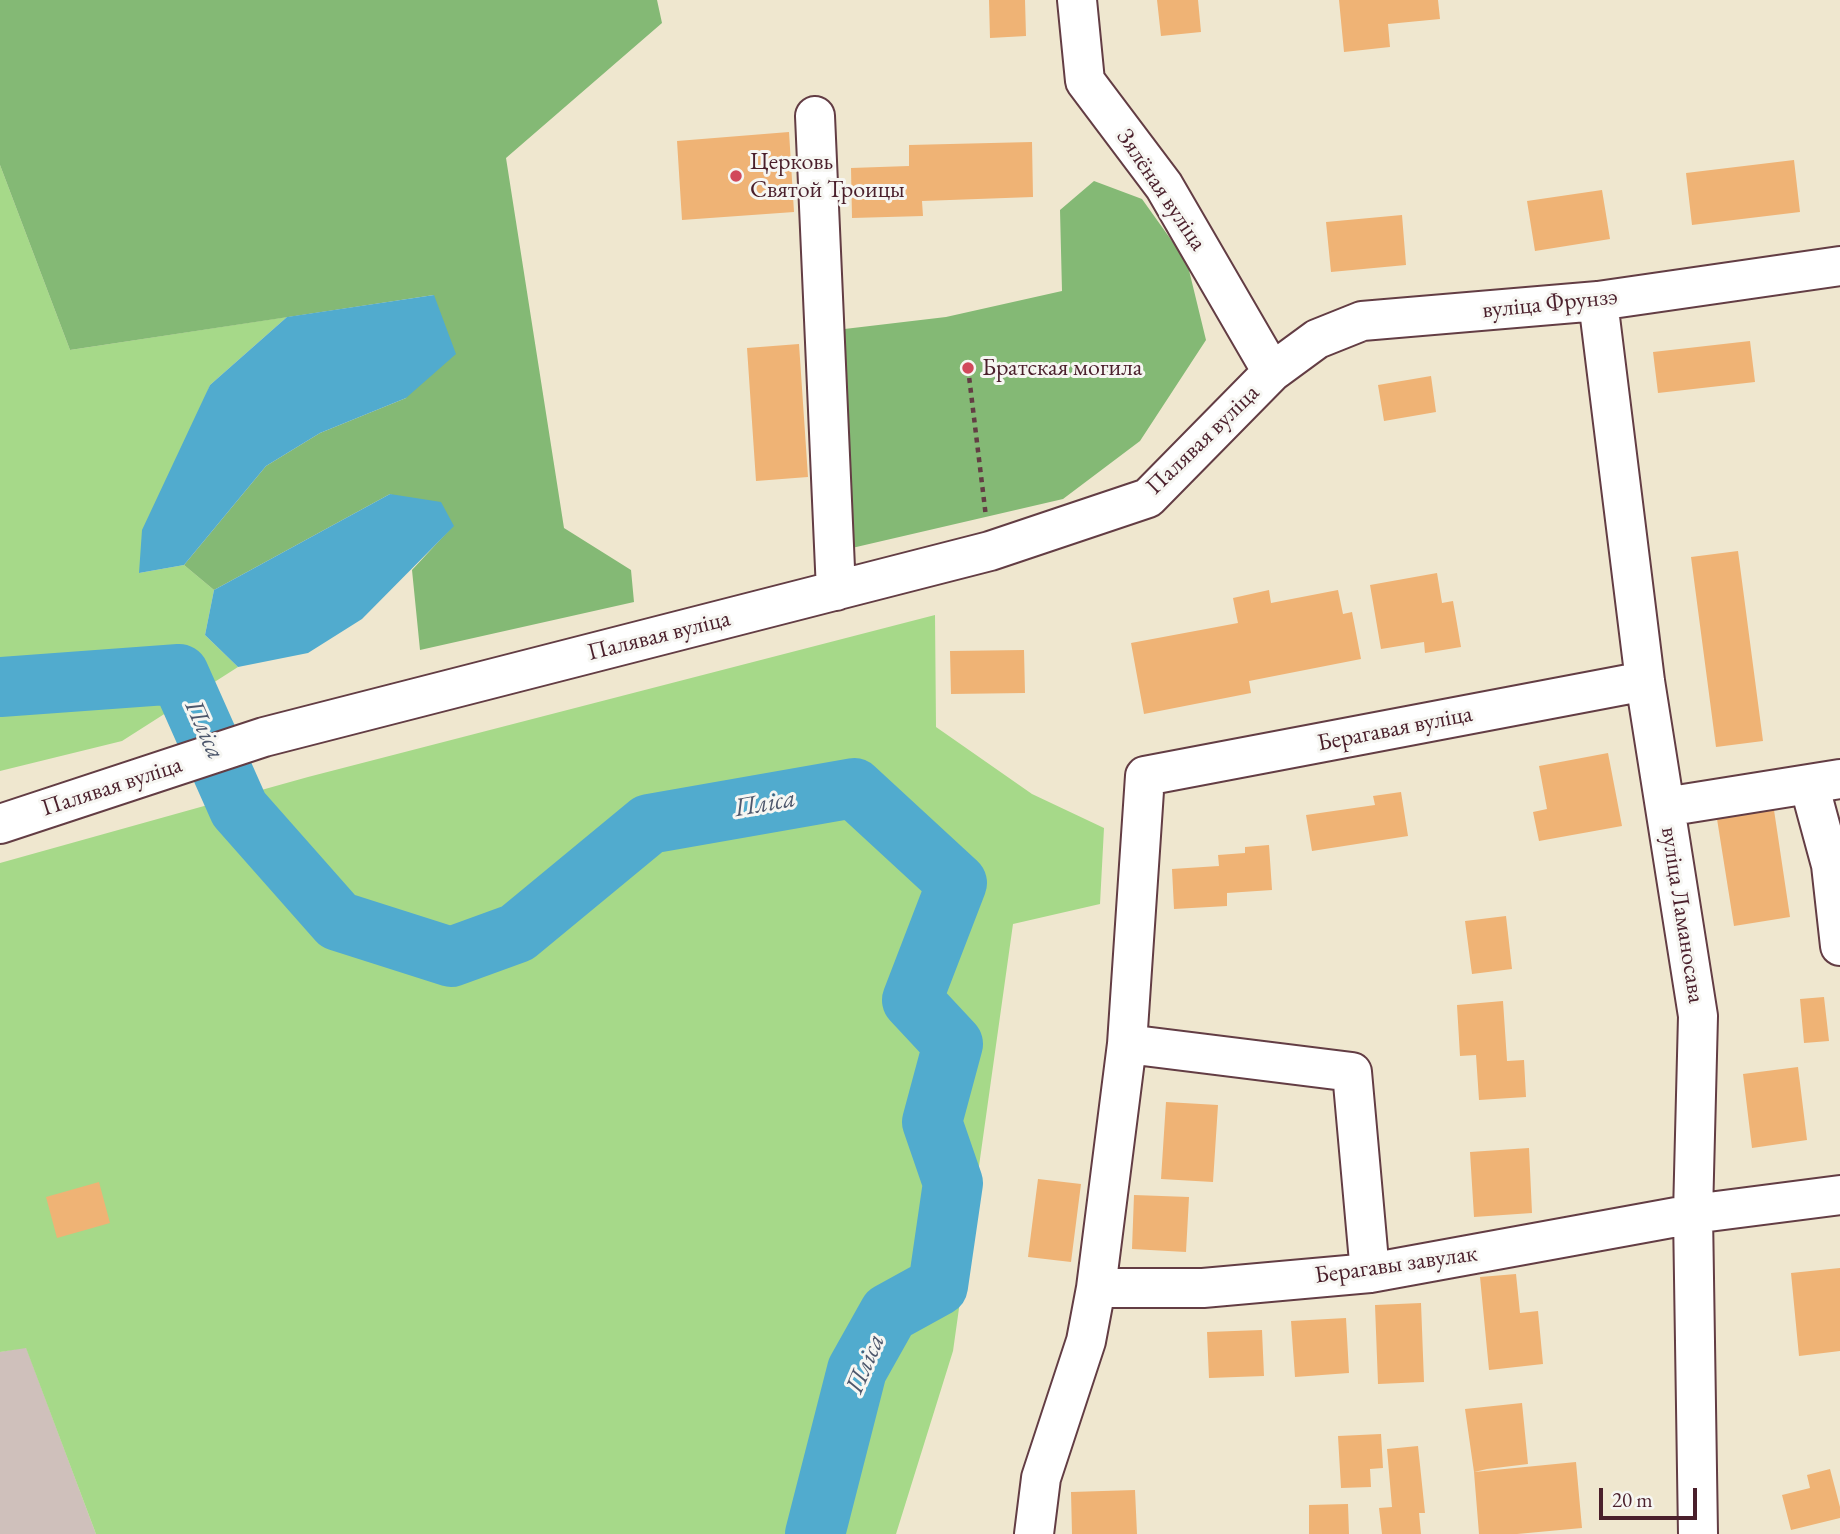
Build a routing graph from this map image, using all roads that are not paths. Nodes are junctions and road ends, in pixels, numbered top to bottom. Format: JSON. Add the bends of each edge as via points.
{"nodes":[{"id":1,"x":1077,"y":0,"type":"edge"},
{"id":2,"x":815,"y":116,"type":"dead end"},
{"id":3,"x":1840,"y":266,"type":"edge"},
{"id":4,"x":1598,"y":301,"type":"junction"},
{"id":5,"x":1272,"y":372,"type":"junction"},
{"id":6,"x":836,"y":590,"type":"junction"},
{"id":7,"x":1645,"y":681,"type":"junction"},
{"id":8,"x":1824,"y":782,"type":"edge"},
{"id":9,"x":1665,"y":807,"type":"junction"},
{"id":10,"x":0,"y":824,"type":"edge"},
{"id":11,"x":1836,"y":866,"type":"edge"},
{"id":12,"x":1840,"y":946,"type":"edge"},
{"id":13,"x":1127,"y":1044,"type":"junction"},
{"id":14,"x":1840,"y":1195,"type":"edge"},
{"id":15,"x":1693,"y":1214,"type":"junction"},
{"id":16,"x":1370,"y":1273,"type":"junction"},
{"id":17,"x":1096,"y":1288,"type":"junction"},
{"id":18,"x":1034,"y":1534,"type":"edge"},
{"id":19,"x":1698,"y":1534,"type":"edge"}],
"edges":[{"from":1,"to":5,"type":"street","name":"Зялёная вуліца","via":[[1085,81],[1164,186]]},
{"from":2,"to":6,"type":"street"},
{"from":3,"to":4,"type":"street","name":"вуліца Фрунзэ"},
{"from":4,"to":5,"type":"street","name":"вуліца Фрунзэ","via":[[1362,321],[1317,340]]},
{"from":4,"to":7,"type":"street","name":"вуліца Ламаносава"},
{"from":5,"to":6,"type":"street","name":"Палявая вуліца","via":[[1148,498],[990,551]]},
{"from":6,"to":10,"type":"street","name":"Палявая вуліца","via":[[264,737]]},
{"from":7,"to":9,"type":"street","name":"вуліца Ламаносава"},
{"from":7,"to":13,"type":"street","name":"Берагавая вуліца","via":[[1144,776]]},
{"from":8,"to":9,"type":"street"},
{"from":8,"to":11,"type":"street"},
{"from":9,"to":15,"type":"street","name":"вуліца Ламаносава","via":[[1698,1016]]},
{"from":11,"to":12,"type":"street"},
{"from":13,"to":16,"type":"street","via":[[1352,1072]]},
{"from":13,"to":17,"type":"street"},
{"from":14,"to":15,"type":"street","name":"Берагавы завулак"},
{"from":15,"to":16,"type":"street","name":"Берагавы завулак"},
{"from":15,"to":19,"type":"street","name":"вуліца Ламаносава"},
{"from":16,"to":17,"type":"street","name":"Берагавы завулак","via":[[1203,1288]]},
{"from":17,"to":18,"type":"street","via":[[1086,1340],[1041,1478]]}]}
